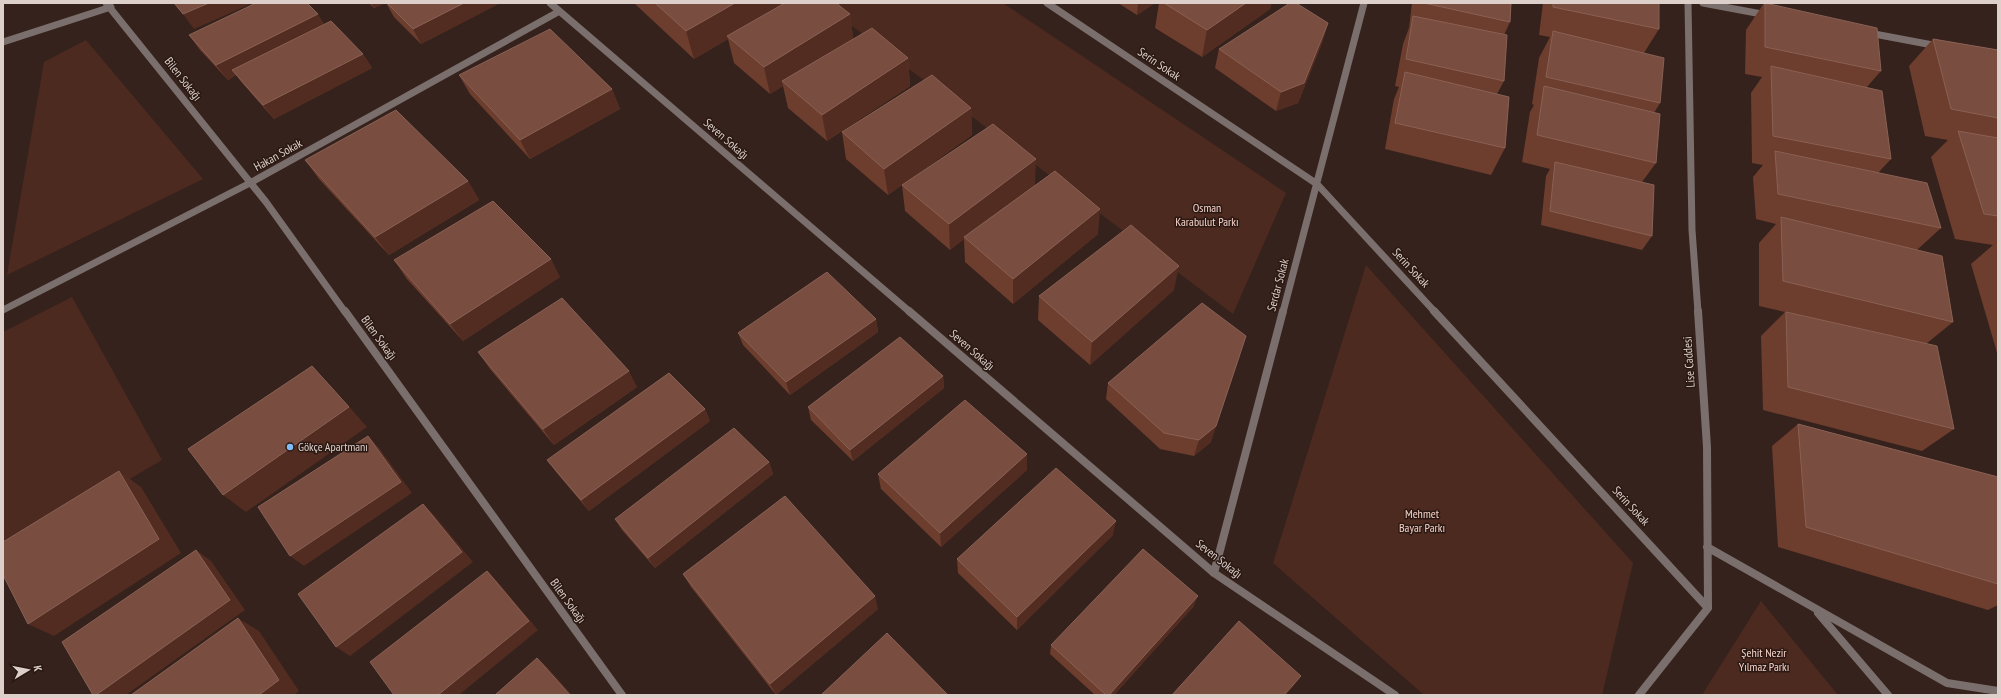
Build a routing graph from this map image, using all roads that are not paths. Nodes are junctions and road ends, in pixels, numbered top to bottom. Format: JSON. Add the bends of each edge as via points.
{"nodes":[{"id":1,"x":550,"y":3,"type":"edge"},
{"id":2,"x":1047,"y":3,"type":"edge"},
{"id":3,"x":1364,"y":3,"type":"edge"},
{"id":4,"x":1688,"y":3,"type":"edge"},
{"id":5,"x":1703,"y":3,"type":"edge"},
{"id":6,"x":109,"y":5,"type":"edge"},
{"id":7,"x":558,"y":12,"type":"junction"},
{"id":8,"x":1773,"y":16,"type":"edge"},
{"id":9,"x":1858,"y":32,"type":"edge"},
{"id":10,"x":3,"y":42,"type":"edge"},
{"id":11,"x":1944,"y":47,"type":"edge"},
{"id":12,"x":250,"y":183,"type":"junction"},
{"id":13,"x":1317,"y":184,"type":"junction"},
{"id":14,"x":3,"y":310,"type":"edge"},
{"id":15,"x":1707,"y":547,"type":"junction"},
{"id":16,"x":1214,"y":573,"type":"junction"},
{"id":17,"x":1814,"y":607,"type":"junction"},
{"id":18,"x":1708,"y":608,"type":"junction"},
{"id":19,"x":1998,"y":691,"type":"edge"},
{"id":20,"x":622,"y":695,"type":"edge"},
{"id":21,"x":1395,"y":695,"type":"edge"},
{"id":22,"x":1639,"y":695,"type":"edge"},
{"id":23,"x":1888,"y":695,"type":"edge"}],
"edges":[{"from":1,"to":7,"type":"street","name":"Seven Sokağı"},
{"from":2,"to":13,"type":"street","name":"Serin Sokak"},
{"from":3,"to":13,"type":"street","name":"Serdar Sokak"},
{"from":4,"to":15,"type":"street","name":"Lise Caddesi","via":[[1692,230],[1707,447]]},
{"from":5,"to":8,"type":"street"},
{"from":6,"to":10,"type":"street"},
{"from":6,"to":12,"type":"street","name":"Bilen Sokağı"},
{"from":7,"to":12,"type":"street","name":"Hakan Sokak"},
{"from":7,"to":16,"type":"street","name":"Seven Sokağı"},
{"from":9,"to":11,"type":"street"},
{"from":12,"to":14,"type":"street","name":"Hakan Sokak"},
{"from":12,"to":20,"type":"street","name":"Bilen Sokağı"},
{"from":13,"to":16,"type":"street","name":"Serdar Sokak"},
{"from":13,"to":18,"type":"street","name":"Serin Sokak"},
{"from":15,"to":17,"type":"street"},
{"from":15,"to":18,"type":"street","name":"Lise Caddesi"},
{"from":16,"to":21,"type":"street","name":"Seven Sokağı"},
{"from":17,"to":19,"type":"street","via":[[1948,683]]},
{"from":17,"to":23,"type":"street"},
{"from":18,"to":22,"type":"street"}]}
